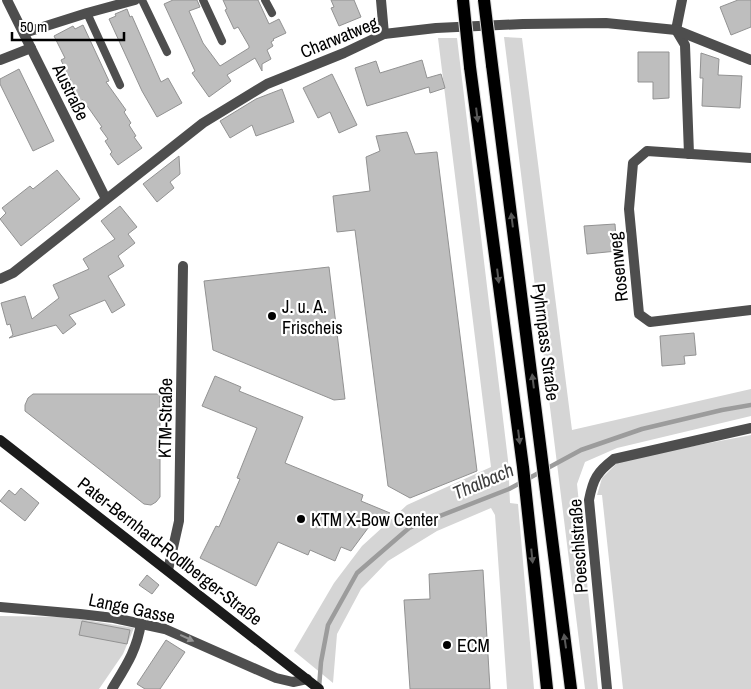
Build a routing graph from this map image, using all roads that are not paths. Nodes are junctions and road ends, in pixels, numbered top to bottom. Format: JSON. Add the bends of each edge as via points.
{"nodes":[{"id":1,"x":7,"y":0,"type":"edge"},
{"id":2,"x":136,"y":0,"type":"edge"},
{"id":3,"x":142,"y":0,"type":"edge"},
{"id":4,"x":203,"y":0,"type":"edge"},
{"id":5,"x":266,"y":0,"type":"edge"},
{"id":6,"x":381,"y":0,"type":"edge"},
{"id":7,"x":463,"y":0,"type":"edge"},
{"id":8,"x":484,"y":0,"type":"edge"},
{"id":9,"x":682,"y":0,"type":"edge"},
{"id":10,"x":87,"y":13,"type":"junction"},
{"id":11,"x":272,"y":13,"type":"dead end"},
{"id":12,"x":676,"y":30,"type":"junction"},
{"id":13,"x":24,"y":33,"type":"junction"},
{"id":14,"x":384,"y":34,"type":"junction"},
{"id":15,"x":222,"y":40,"type":"dead end"},
{"id":16,"x":31,"y":48,"type":"junction"},
{"id":17,"x":167,"y":52,"type":"dead end"},
{"id":18,"x":0,"y":60,"type":"edge"},
{"id":19,"x":751,"y":60,"type":"edge"},
{"id":20,"x":120,"y":85,"type":"dead end"},
{"id":21,"x":689,"y":154,"type":"junction"},
{"id":22,"x":751,"y":158,"type":"edge"},
{"id":23,"x":106,"y":199,"type":"junction"},
{"id":24,"x":183,"y":266,"type":"dead end"},
{"id":25,"x":0,"y":279,"type":"edge"},
{"id":26,"x":751,"y":310,"type":"edge"},
{"id":27,"x":751,"y":428,"type":"edge"},
{"id":28,"x":0,"y":440,"type":"edge"},
{"id":29,"x":168,"y":570,"type":"junction"},
{"id":30,"x":0,"y":607,"type":"edge"},
{"id":31,"x":141,"y":623,"type":"junction"},
{"id":32,"x":307,"y":679,"type":"junction"},
{"id":33,"x":112,"y":689,"type":"edge"},
{"id":34,"x":318,"y":689,"type":"edge"},
{"id":35,"x":547,"y":689,"type":"edge"},
{"id":36,"x":571,"y":689,"type":"edge"},
{"id":37,"x":607,"y":689,"type":"edge"}],
"edges":[{"from":1,"to":13,"type":"street","name":"Austraße"},
{"from":2,"to":10,"type":"street"},
{"from":3,"to":17,"type":"lane"},
{"from":4,"to":15,"type":"lane"},
{"from":5,"to":11,"type":"lane"},
{"from":6,"to":14,"type":"street"},
{"from":7,"to":35,"type":"main road","one_way":true,"bridge":true,"via":[[528,507]]},
{"from":36,"to":8,"type":"main road","name":"Pyhrnpass Straße","one_way":true,"bridge":true},
{"from":9,"to":12,"type":"street"},
{"from":10,"to":13,"type":"street"},
{"from":10,"to":20,"type":"lane"},
{"from":12,"to":14,"type":"street","name":"Charwatweg","via":[[606,24],[523,24]]},
{"from":12,"to":19,"type":"street","name":"Charwatweg"},
{"from":12,"to":21,"type":"street","via":[[685,45]]},
{"from":13,"to":16,"type":"street","name":"Austraße"},
{"from":14,"to":23,"type":"street","name":"Charwatweg","via":[[267,84],[203,123]]},
{"from":16,"to":18,"type":"street"},
{"from":16,"to":23,"type":"street","name":"Austraße"},
{"from":21,"to":22,"type":"street","name":"Rosenweg"},
{"from":21,"to":26,"type":"street","name":"Rosenweg","via":[[647,151],[633,163],[629,209],[639,314],[650,322]]},
{"from":23,"to":25,"type":"street","name":"Charwatweg","via":[[13,273]]},
{"from":24,"to":29,"type":"street","name":"KTM-Straße","via":[[179,521]]},
{"from":27,"to":37,"type":"street","name":"Poeschlstraße","via":[[614,460],[592,483],[590,517]]},
{"from":28,"to":29,"type":"main road","name":"Pater-Bernhard-Rodlberger-Straße"},
{"from":29,"to":32,"type":"main road","name":"Pater-Bernhard-Rodlberger-Straße"},
{"from":30,"to":31,"type":"street","name":"Lange Gasse"},
{"from":31,"to":32,"type":"street","name":"Lange Gasse","one_way":true,"via":[[176,633],[281,679],[293,682]]},
{"from":31,"to":33,"type":"street","via":[[134,652]]},
{"from":32,"to":34,"type":"main road","name":"Pater-Bernhard-Rodlberger-Straße"}]}
